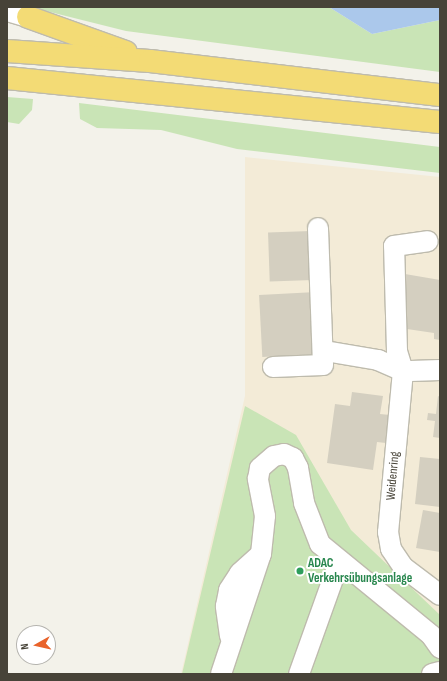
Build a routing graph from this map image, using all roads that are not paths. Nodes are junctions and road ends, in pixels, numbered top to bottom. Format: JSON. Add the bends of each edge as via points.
{"nodes":[{"id":1,"x":7,"y":11,"type":"edge"},
{"id":2,"x":28,"y":17,"type":"joint"},
{"id":3,"x":7,"y":51,"type":"edge"},
{"id":4,"x":150,"y":61,"type":"junction"},
{"id":5,"x":7,"y":78,"type":"edge"},
{"id":6,"x":440,"y":95,"type":"edge"},
{"id":7,"x":440,"y":122,"type":"edge"},
{"id":8,"x":318,"y":228,"type":"dead end"},
{"id":9,"x":428,"y":241,"type":"dead end"},
{"id":10,"x":325,"y":351,"type":"junction"},
{"id":11,"x":273,"y":367,"type":"dead end"},
{"id":12,"x":440,"y":370,"type":"edge"},
{"id":13,"x":403,"y":371,"type":"junction"},
{"id":14,"x":339,"y":562,"type":"junction"},
{"id":15,"x":440,"y":595,"type":"edge"},
{"id":16,"x":440,"y":648,"type":"edge"},
{"id":17,"x":440,"y":672,"type":"edge"},
{"id":18,"x":221,"y":674,"type":"edge"},
{"id":19,"x":299,"y":674,"type":"edge"},
{"id":20,"x":432,"y":674,"type":"edge"}],
"edges":[{"from":1,"to":2,"type":"street"},
{"from":2,"to":4,"type":"highway"},
{"from":3,"to":4,"type":"highway"},
{"from":4,"to":6,"type":"highway"},
{"from":5,"to":7,"type":"highway"},
{"from":8,"to":10,"type":"street"},
{"from":9,"to":13,"type":"street","via":[[394,246],[397,351]]},
{"from":10,"to":11,"type":"street","via":[[323,365]]},
{"from":10,"to":13,"type":"street","via":[[378,360]]},
{"from":12,"to":13,"type":"street"},
{"from":13,"to":15,"type":"street","name":"Weidenring","via":[[388,532],[391,549],[403,567]]},
{"from":14,"to":16,"type":"street","via":[[425,630]]},
{"from":14,"to":18,"type":"street","via":[[320,544],[311,527],[298,468],[293,458],[284,454],[274,456],[260,468],[258,479],[265,516],[261,554]]},
{"from":14,"to":19,"type":"street"},
{"from":17,"to":20,"type":"street"}]}
